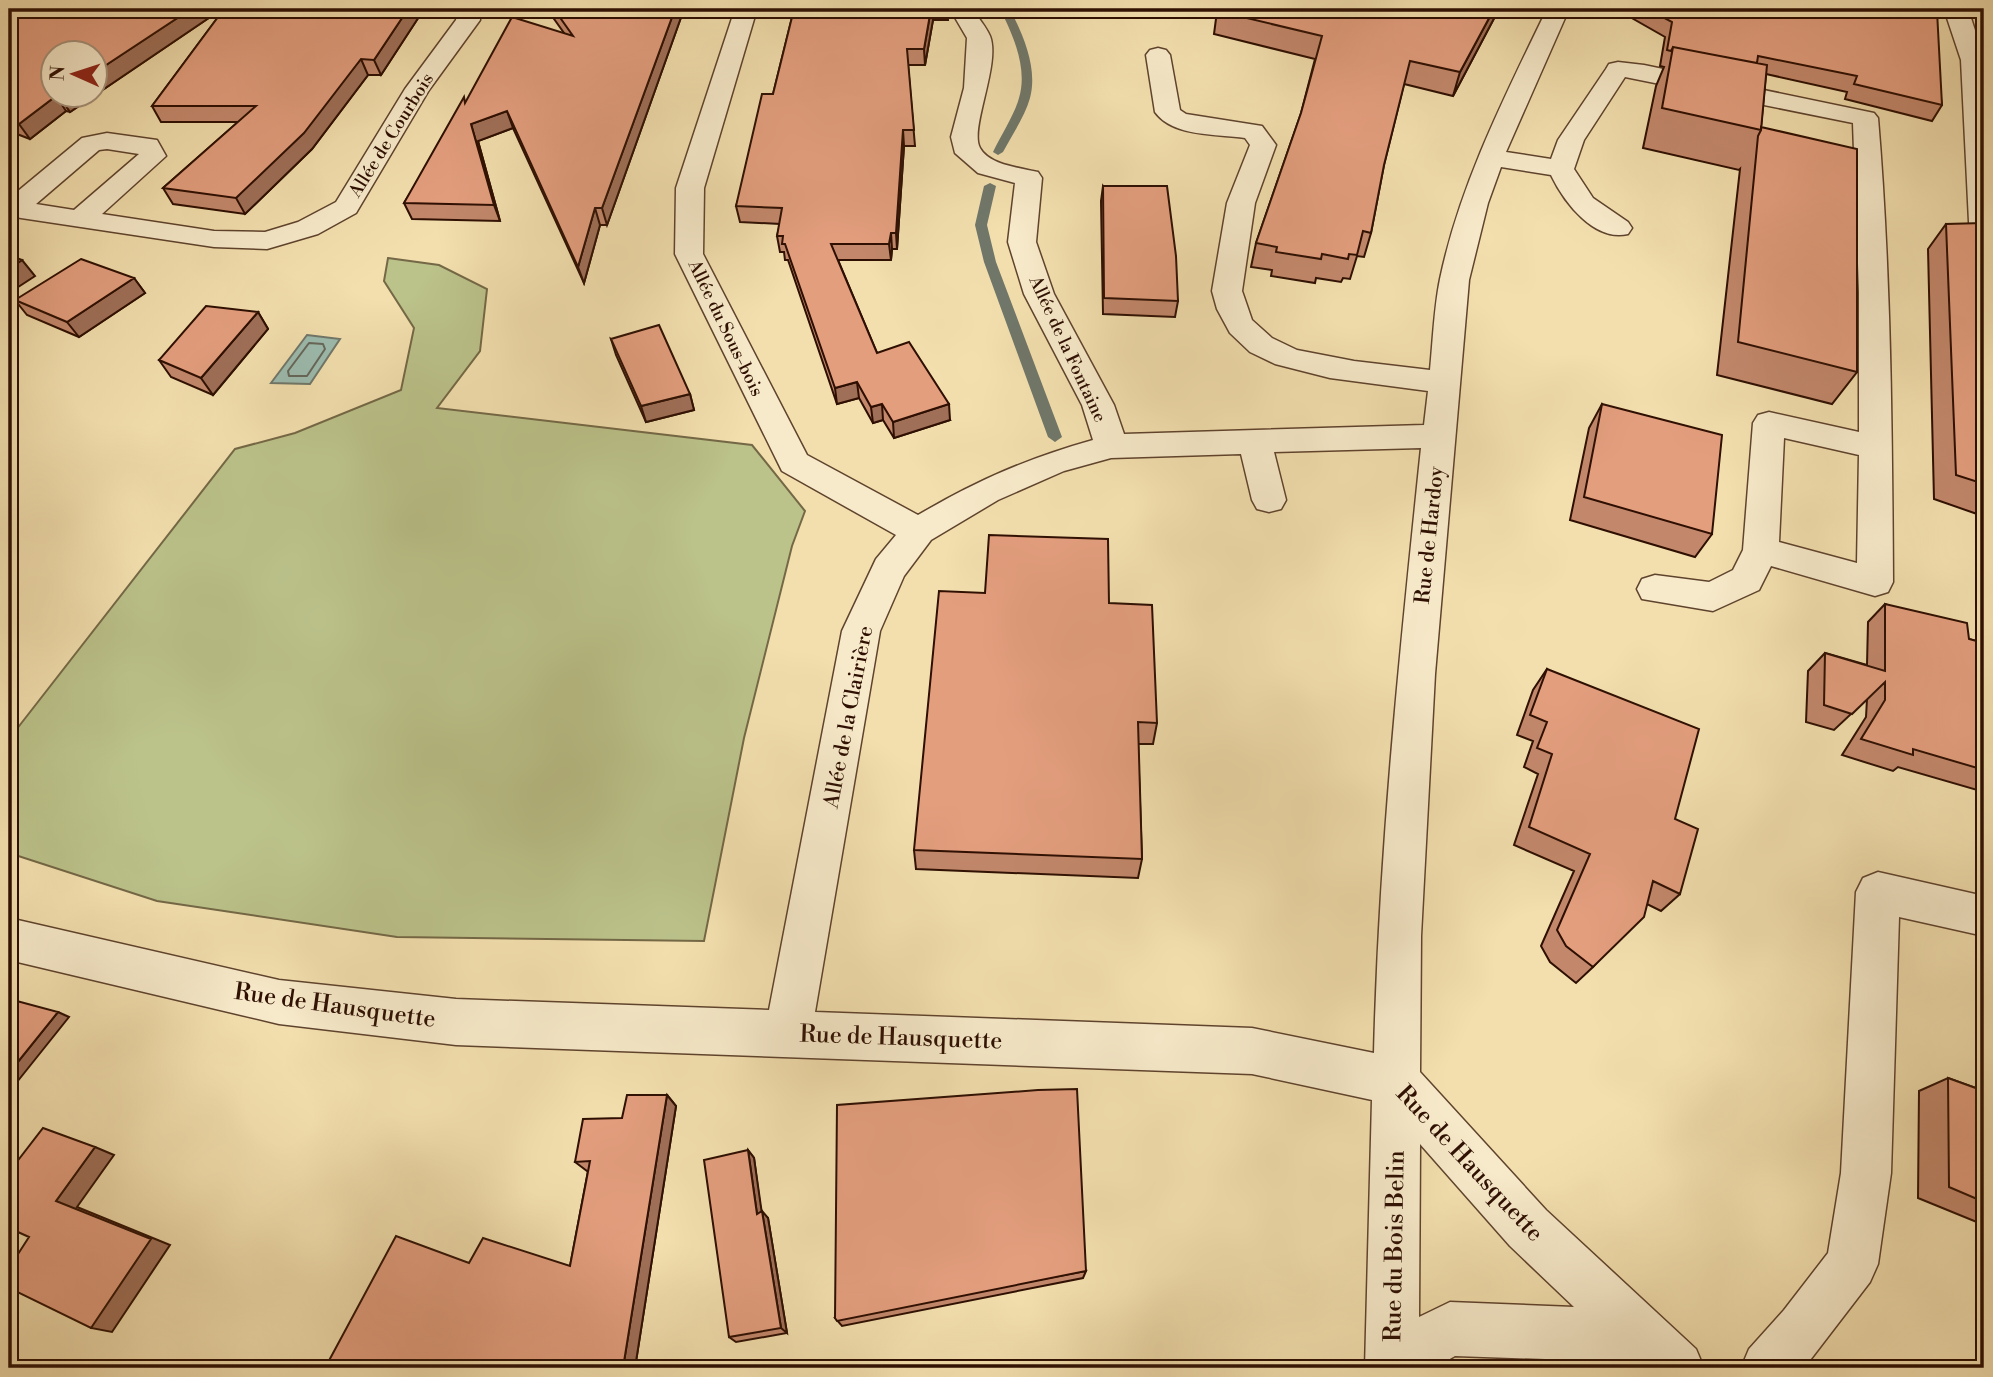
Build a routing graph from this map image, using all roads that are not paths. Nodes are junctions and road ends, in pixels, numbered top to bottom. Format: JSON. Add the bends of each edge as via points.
{"nodes":[{"id":1,"x":469,"y":9,"type":"edge"},
{"id":2,"x":746,"y":9,"type":"edge"},
{"id":3,"x":961,"y":9,"type":"edge"},
{"id":4,"x":1559,"y":9,"type":"edge"},
{"id":5,"x":1956,"y":13,"type":"edge"},
{"id":6,"x":1984,"y":28,"type":"edge"},
{"id":7,"x":1158,"y":55,"type":"dead end"},
{"id":8,"x":1491,"y":157,"type":"junction"},
{"id":9,"x":1561,"y":169,"type":"junction"},
{"id":10,"x":80,"y":219,"type":"dead end"},
{"id":11,"x":1618,"y":228,"type":"dead end"},
{"id":12,"x":1984,"y":242,"type":"edge"},
{"id":13,"x":1444,"y":382,"type":"junction"},
{"id":14,"x":1439,"y":436,"type":"junction"},
{"id":15,"x":1247,"y":443,"type":"junction"},
{"id":16,"x":1111,"y":446,"type":"junction"},
{"id":17,"x":1876,"y":447,"type":"junction"},
{"id":18,"x":1269,"y":500,"type":"dead end"},
{"id":19,"x":919,"y":531,"type":"junction"},
{"id":20,"x":1761,"y":550,"type":"junction"},
{"id":21,"x":1655,"y":589,"type":"dead end"},
{"id":22,"x":1984,"y":916,"type":"edge"},
{"id":23,"x":9,"y":939,"type":"edge"},
{"id":24,"x":788,"y":1033,"type":"junction"},
{"id":25,"x":1397,"y":1082,"type":"junction"},
{"id":26,"x":1660,"y":1352,"type":"edge"},
{"id":27,"x":1392,"y":1366,"type":"edge"},
{"id":28,"x":1768,"y":1368,"type":"edge"}],
"edges":[{"from":1,"to":10,"type":"street","name":"Allée de Courbois","via":[[468,20],[417,89],[346,206],[308,228],[267,241],[214,240]]},
{"from":2,"to":19,"type":"street","name":"Allée du Sous-bois","via":[[690,188],[689,254],[794,463]]},
{"from":3,"to":16,"type":"street","name":"Allée de la Fontaine","via":[[979,38],[976,88],[964,136],[968,153],[987,167],[1029,178],[1022,242],[1039,294],[1098,405]]},
{"from":4,"to":8,"type":"street","name":"Rue de Hardoy"},
{"from":5,"to":6,"type":"street"},
{"from":5,"to":12,"type":"street","via":[[1973,60]]},
{"from":7,"to":13,"type":"street","via":[[1168,112],[1178,121],[1253,131],[1263,145],[1241,203],[1227,291],[1229,306],[1241,327],[1268,350],[1307,363]]},
{"from":8,"to":9,"type":"street"},
{"from":8,"to":13,"type":"street","name":"Rue de Hardoy","via":[[1454,281]]},
{"from":9,"to":11,"type":"street","via":[[1573,194],[1594,215]]},
{"from":9,"to":17,"type":"street","via":[[1571,140],[1618,69],[1644,72],[1779,111],[1865,118],[1856,158]]},
{"from":13,"to":14,"type":"street","name":"Rue de Hardoy"},
{"from":14,"to":15,"type":"street","name":"Allée de la Clairière"},
{"from":14,"to":25,"type":"street","name":"Rue de Hardoy","via":[[1416,674],[1399,936]]},
{"from":15,"to":16,"type":"street","name":"Allée de la Clairière"},
{"from":15,"to":18,"type":"street"},
{"from":16,"to":19,"type":"street","name":"Allée de la Clairière","via":[[1052,463],[986,491]]},
{"from":17,"to":20,"type":"street","via":[[1769,423]]},
{"from":17,"to":20,"type":"street","via":[[1875,582]]},
{"from":19,"to":24,"type":"street","name":"Allée de la Clairière","via":[[889,569],[861,631]]},
{"from":20,"to":21,"type":"street","via":[[1746,580],[1713,597]]},
{"from":22,"to":28,"type":"street","via":[[1878,892],[1866,1172],[1852,1264]]},
{"from":23,"to":24,"type":"street","name":"Rue de Hausquette","via":[[279,1002],[387,1016]]},
{"from":24,"to":25,"type":"street","name":"Rue de Hausquette","via":[[1252,1051]]},
{"from":25,"to":26,"type":"street","name":"Rue de Hausquette","via":[[1528,1228]]},
{"from":25,"to":27,"type":"street","name":"Rue du Bois Belin"},
{"from":26,"to":27,"type":"street","via":[[1450,1329]]}]}
